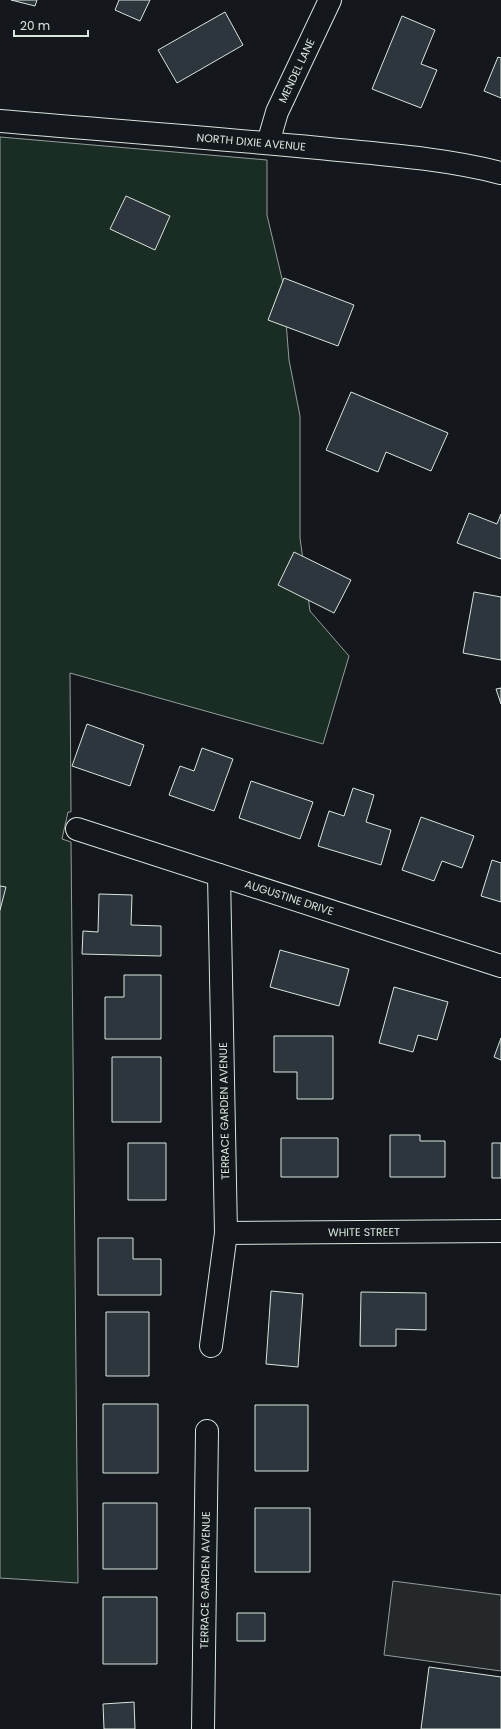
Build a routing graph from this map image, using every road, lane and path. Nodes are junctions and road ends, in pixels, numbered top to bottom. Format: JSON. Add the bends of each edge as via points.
{"nodes":[{"id":1,"x":330,"y":0,"type":"edge"},
{"id":2,"x":0,"y":121,"type":"edge"},
{"id":3,"x":268,"y":143,"type":"junction"},
{"id":4,"x":501,"y":173,"type":"edge"},
{"id":5,"x":77,"y":829,"type":"dead end"},
{"id":6,"x":218,"y":875,"type":"junction"},
{"id":7,"x":501,"y":966,"type":"edge"},
{"id":8,"x":501,"y":1231,"type":"edge"},
{"id":9,"x":226,"y":1233,"type":"junction"},
{"id":10,"x":211,"y":1346,"type":"dead end"},
{"id":11,"x":207,"y":1431,"type":"dead end"},
{"id":12,"x":202,"y":1729,"type":"edge"}],
"edges":[{"from":1,"to":3,"type":"street","name":"MENDEL LANE","via":[[277,112]]},
{"from":2,"to":3,"type":"street","name":"NORTH DIXIE AVENUE"},
{"from":3,"to":4,"type":"street","name":"NORTH DIXIE AVENUE","via":[[444,162]]},
{"from":5,"to":6,"type":"street","name":"AUGUSTINE DRIVE"},
{"from":6,"to":7,"type":"street","name":"AUGUSTINE DRIVE"},
{"from":6,"to":9,"type":"street","name":"TERRACE GARDEN AVENUE"},
{"from":8,"to":9,"type":"street","name":"WHITE STREET"},
{"from":9,"to":10,"type":"street","name":"TERRACE GARDEN AVENUE"},
{"from":11,"to":12,"type":"street","name":"TERRACE GARDEN AVENUE"}]}
